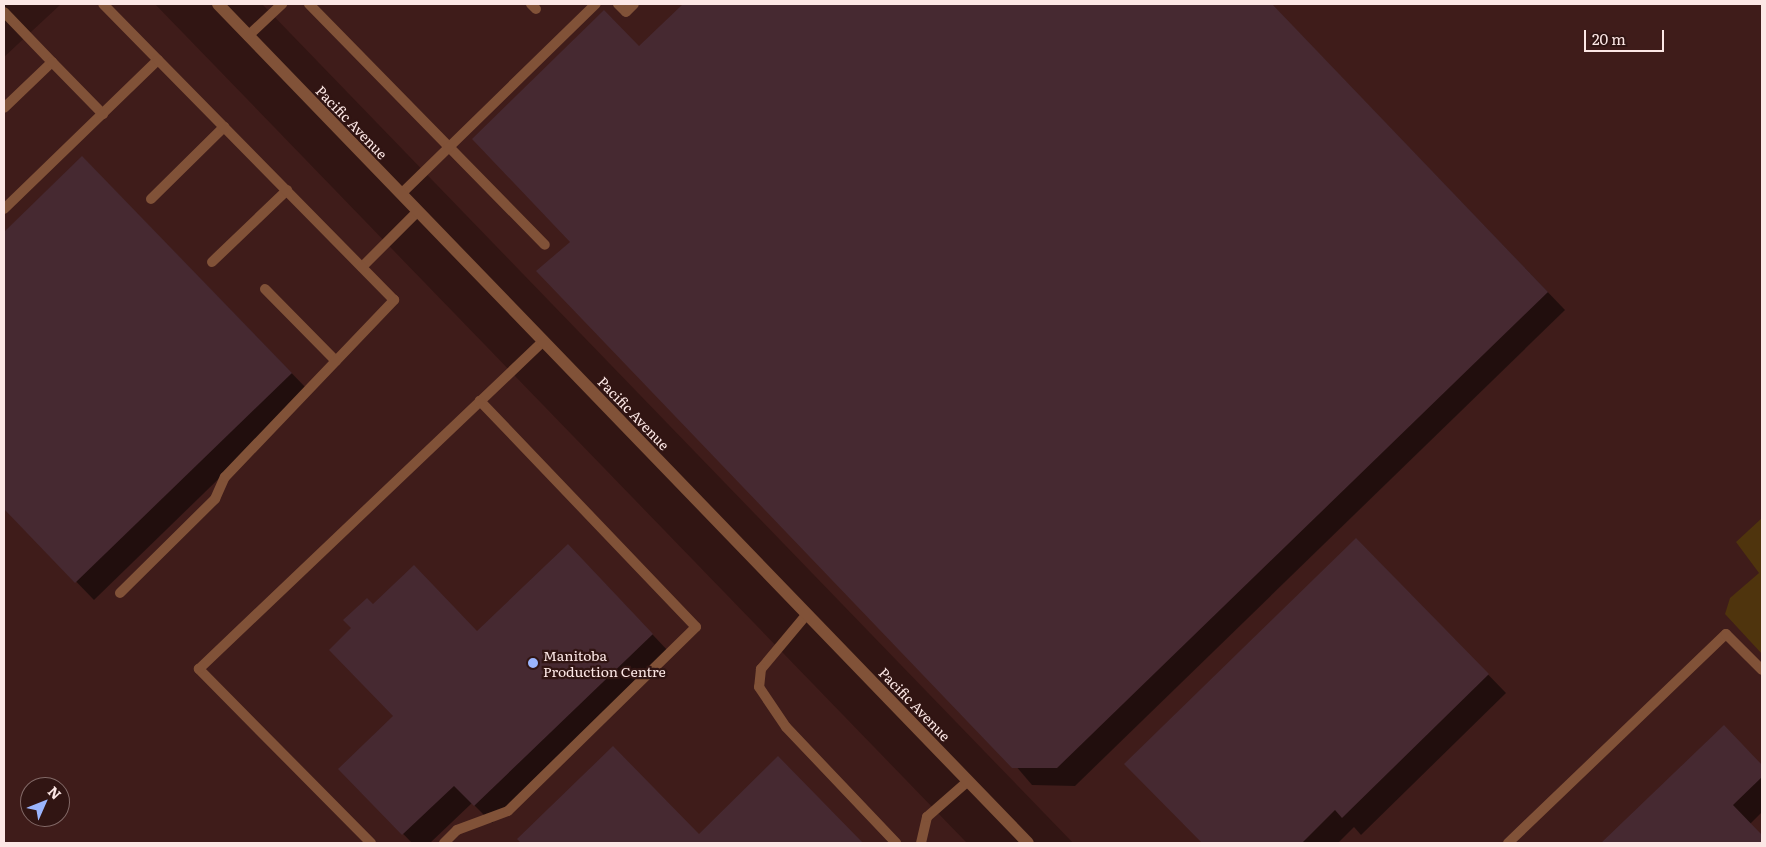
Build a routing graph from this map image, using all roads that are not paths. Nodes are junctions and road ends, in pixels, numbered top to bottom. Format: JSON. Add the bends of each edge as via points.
{"nodes":[{"id":1,"x":103,"y":4,"type":"edge"},
{"id":2,"x":218,"y":4,"type":"edge"},
{"id":3,"x":282,"y":4,"type":"edge"},
{"id":4,"x":309,"y":4,"type":"edge"},
{"id":5,"x":596,"y":4,"type":"edge"},
{"id":6,"x":618,"y":4,"type":"edge"},
{"id":7,"x":634,"y":4,"type":"edge"},
{"id":8,"x":4,"y":12,"type":"edge"},
{"id":9,"x":248,"y":36,"type":"junction"},
{"id":10,"x":158,"y":60,"type":"junction"},
{"id":11,"x":52,"y":62,"type":"junction"},
{"id":12,"x":4,"y":108,"type":"edge"},
{"id":13,"x":103,"y":114,"type":"junction"},
{"id":14,"x":224,"y":127,"type":"junction"},
{"id":15,"x":448,"y":150,"type":"junction"},
{"id":16,"x":287,"y":190,"type":"junction"},
{"id":17,"x":401,"y":194,"type":"junction"},
{"id":18,"x":151,"y":199,"type":"dead end"},
{"id":19,"x":4,"y":209,"type":"edge"},
{"id":20,"x":418,"y":211,"type":"junction"},
{"id":21,"x":545,"y":245,"type":"dead end"},
{"id":22,"x":212,"y":262,"type":"dead end"},
{"id":23,"x":362,"y":268,"type":"junction"},
{"id":24,"x":264,"y":289,"type":"dead end"},
{"id":25,"x":543,"y":341,"type":"junction"},
{"id":26,"x":336,"y":361,"type":"junction"},
{"id":27,"x":480,"y":401,"type":"junction"},
{"id":28,"x":120,"y":593,"type":"dead end"},
{"id":29,"x":807,"y":614,"type":"junction"},
{"id":30,"x":1762,"y":670,"type":"edge"},
{"id":31,"x":968,"y":781,"type":"junction"},
{"id":32,"x":371,"y":843,"type":"edge"},
{"id":33,"x":444,"y":843,"type":"edge"},
{"id":34,"x":896,"y":843,"type":"edge"},
{"id":35,"x":921,"y":843,"type":"edge"},
{"id":36,"x":1028,"y":843,"type":"edge"},
{"id":37,"x":1508,"y":843,"type":"edge"}],
"edges":[{"from":1,"to":10,"type":"lane"},
{"from":2,"to":9,"type":"street","name":"Pacific Avenue"},
{"from":3,"to":9,"type":"lane"},
{"from":4,"to":15,"type":"lane"},
{"from":5,"to":15,"type":"lane"},
{"from":6,"to":7,"type":"lane","via":[[626,12]]},
{"from":8,"to":11,"type":"lane"},
{"from":9,"to":17,"type":"street","name":"Pacific Avenue"},
{"from":10,"to":13,"type":"lane"},
{"from":10,"to":14,"type":"lane"},
{"from":11,"to":12,"type":"lane"},
{"from":11,"to":13,"type":"lane"},
{"from":13,"to":19,"type":"lane"},
{"from":14,"to":16,"type":"lane"},
{"from":14,"to":18,"type":"lane"},
{"from":15,"to":17,"type":"lane"},
{"from":15,"to":21,"type":"lane"},
{"from":16,"to":22,"type":"lane"},
{"from":16,"to":23,"type":"lane"},
{"from":17,"to":20,"type":"street","name":"Pacific Avenue"},
{"from":20,"to":23,"type":"lane"},
{"from":20,"to":25,"type":"street","name":"Pacific Avenue"},
{"from":23,"to":26,"type":"lane","via":[[394,300]]},
{"from":24,"to":26,"type":"lane"},
{"from":25,"to":27,"type":"lane"},
{"from":25,"to":29,"type":"street","name":"Pacific Avenue"},
{"from":26,"to":28,"type":"lane","via":[[225,477],[215,499]]},
{"from":27,"to":32,"type":"lane","via":[[199,669]]},
{"from":27,"to":33,"type":"lane","via":[[696,627],[508,811],[457,830]]},
{"from":29,"to":31,"type":"street","name":"Pacific Avenue"},
{"from":29,"to":34,"type":"lane","via":[[761,669],[759,686],[786,727]]},
{"from":30,"to":37,"type":"lane","via":[[1726,634]]},
{"from":31,"to":35,"type":"lane","via":[[927,817]]},
{"from":31,"to":36,"type":"street","name":"Pacific Avenue"}]}
